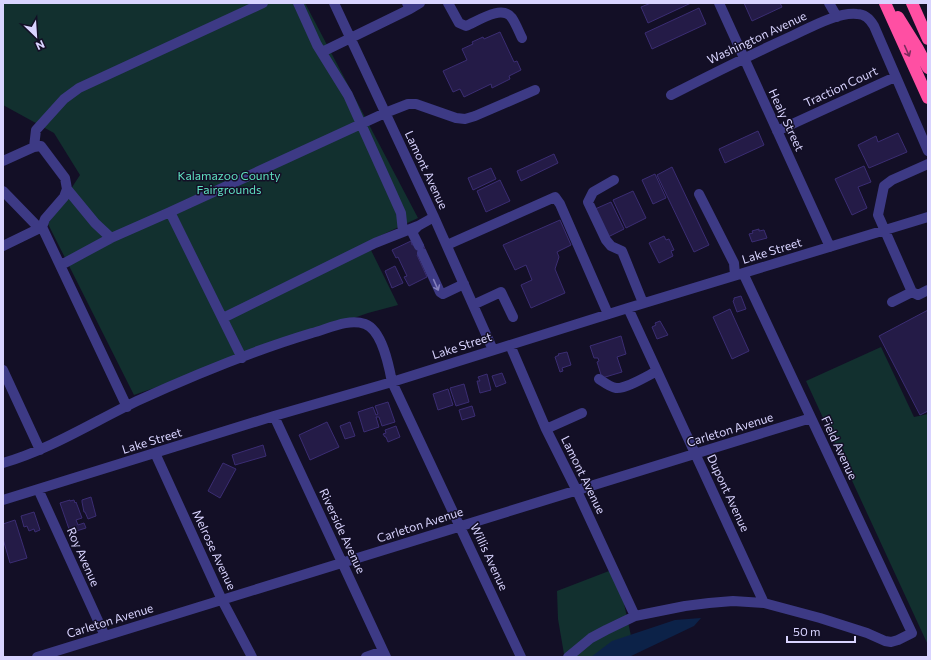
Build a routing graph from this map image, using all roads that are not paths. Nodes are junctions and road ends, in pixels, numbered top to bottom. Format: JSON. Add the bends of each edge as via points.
{"nodes":[{"id":1,"x":263,"y":3,"type":"edge"},
{"id":2,"x":298,"y":3,"type":"edge"},
{"id":3,"x":334,"y":3,"type":"edge"},
{"id":4,"x":421,"y":3,"type":"edge"},
{"id":5,"x":448,"y":3,"type":"edge"},
{"id":6,"x":719,"y":3,"type":"edge"},
{"id":7,"x":830,"y":3,"type":"edge"},
{"id":8,"x":912,"y":3,"type":"edge"},
{"id":9,"x":885,"y":4,"type":"edge"},
{"id":10,"x":408,"y":6,"type":"edge"},
{"id":11,"x":837,"y":17,"type":"junction"},
{"id":12,"x":350,"y":38,"type":"junction"},
{"id":13,"x":522,"y":38,"type":"dead end"},
{"id":14,"x":928,"y":39,"type":"edge"},
{"id":15,"x":322,"y":52,"type":"junction"},
{"id":16,"x":743,"y":58,"type":"junction"},
{"id":17,"x":928,"y":68,"type":"edge"},
{"id":18,"x":895,"y":77,"type":"junction"},
{"id":19,"x":535,"y":90,"type":"dead end"},
{"id":20,"x":671,"y":95,"type":"dead end"},
{"id":21,"x":928,"y":98,"type":"edge"},
{"id":22,"x":385,"y":113,"type":"junction"},
{"id":23,"x":362,"y":124,"type":"junction"},
{"id":24,"x":777,"y":131,"type":"junction"},
{"id":25,"x":34,"y":147,"type":"junction"},
{"id":26,"x":928,"y":150,"type":"edge"},
{"id":27,"x":3,"y":161,"type":"edge"},
{"id":28,"x":928,"y":164,"type":"edge"},
{"id":29,"x":614,"y":180,"type":"dead end"},
{"id":30,"x":67,"y":189,"type":"junction"},
{"id":31,"x":3,"y":191,"type":"edge"},
{"id":32,"x":700,"y":194,"type":"dead end"},
{"id":33,"x":170,"y":212,"type":"junction"},
{"id":34,"x":434,"y":217,"type":"junction"},
{"id":35,"x":928,"y":217,"type":"edge"},
{"id":36,"x":418,"y":226,"type":"junction"},
{"id":37,"x":41,"y":227,"type":"junction"},
{"id":38,"x":886,"y":230,"type":"junction"},
{"id":39,"x":403,"y":232,"type":"junction"},
{"id":40,"x":111,"y":238,"type":"junction"},
{"id":41,"x":446,"y":245,"type":"junction"},
{"id":42,"x":3,"y":246,"type":"edge"},
{"id":43,"x":830,"y":247,"type":"junction"},
{"id":44,"x":61,"y":265,"type":"junction"},
{"id":45,"x":739,"y":274,"type":"junction"},
{"id":46,"x":464,"y":284,"type":"junction"},
{"id":47,"x":928,"y":290,"type":"edge"},
{"id":48,"x":912,"y":292,"type":"junction"},
{"id":49,"x":892,"y":302,"type":"dead end"},
{"id":50,"x":643,"y":303,"type":"junction"},
{"id":51,"x":473,"y":305,"type":"junction"},
{"id":52,"x":628,"y":308,"type":"junction"},
{"id":53,"x":608,"y":314,"type":"junction"},
{"id":54,"x":513,"y":317,"type":"dead end"},
{"id":55,"x":223,"y":318,"type":"junction"},
{"id":56,"x":510,"y":345,"type":"junction"},
{"id":57,"x":493,"y":350,"type":"junction"},
{"id":58,"x":242,"y":358,"type":"junction"},
{"id":59,"x":3,"y":370,"type":"edge"},
{"id":60,"x":657,"y":371,"type":"junction"},
{"id":61,"x":599,"y":379,"type":"dead end"},
{"id":62,"x":392,"y":382,"type":"junction"},
{"id":63,"x":127,"y":406,"type":"junction"},
{"id":64,"x":582,"y":412,"type":"dead end"},
{"id":65,"x":274,"y":416,"type":"junction"},
{"id":66,"x":811,"y":418,"type":"junction"},
{"id":67,"x":546,"y":429,"type":"junction"},
{"id":68,"x":40,"y":450,"type":"junction"},
{"id":69,"x":155,"y":453,"type":"junction"},
{"id":70,"x":695,"y":454,"type":"junction"},
{"id":71,"x":3,"y":463,"type":"edge"},
{"id":72,"x":38,"y":489,"type":"junction"},
{"id":73,"x":577,"y":491,"type":"junction"},
{"id":74,"x":3,"y":500,"type":"edge"},
{"id":75,"x":460,"y":526,"type":"junction"},
{"id":76,"x":342,"y":563,"type":"junction"},
{"id":77,"x":222,"y":600,"type":"junction"},
{"id":78,"x":764,"y":603,"type":"junction"},
{"id":79,"x":635,"y":616,"type":"junction"},
{"id":80,"x":104,"y":636,"type":"junction"},
{"id":81,"x":385,"y":654,"type":"edge"},
{"id":82,"x":37,"y":657,"type":"edge"},
{"id":83,"x":252,"y":657,"type":"edge"},
{"id":84,"x":366,"y":657,"type":"edge"},
{"id":85,"x":521,"y":657,"type":"edge"},
{"id":86,"x":568,"y":657,"type":"edge"}],
"edges":[{"from":1,"to":25,"type":"street","via":[[79,88],[64,99],[36,130]]},
{"from":2,"to":15,"type":"street"},
{"from":3,"to":12,"type":"street","name":"Lamont Avenue"},
{"from":4,"to":10,"type":"street"},
{"from":5,"to":13,"type":"street","via":[[459,23],[466,26],[500,12],[506,13],[512,17]]},
{"from":6,"to":16,"type":"street","name":"Healy Street"},
{"from":7,"to":11,"type":"street"},
{"from":8,"to":14,"type":"highway"},
{"from":9,"to":17,"type":"highway","via":[[897,14]]},
{"from":9,"to":21,"type":"highway","one_way":true},
{"from":10,"to":12,"type":"street"},
{"from":11,"to":16,"type":"street","name":"Washington Avenue"},
{"from":11,"to":18,"type":"street","name":"Washington Avenue","via":[[857,14],[867,17],[874,26]]},
{"from":12,"to":15,"type":"street"},
{"from":12,"to":22,"type":"street","name":"Lamont Avenue"},
{"from":15,"to":23,"type":"street"},
{"from":16,"to":20,"type":"street","name":"Washington Avenue"},
{"from":16,"to":24,"type":"street","name":"Healy Street"},
{"from":18,"to":24,"type":"street","name":"Traction Court"},
{"from":18,"to":26,"type":"street"},
{"from":19,"to":22,"type":"street","via":[[465,119],[416,104],[408,104]]},
{"from":22,"to":23,"type":"street"},
{"from":22,"to":34,"type":"street","name":"Lamont Avenue"},
{"from":23,"to":33,"type":"street"},
{"from":23,"to":39,"type":"street","via":[[401,213]]},
{"from":24,"to":43,"type":"street","name":"Healy Street"},
{"from":25,"to":27,"type":"street"},
{"from":25,"to":30,"type":"street","via":[[41,146],[65,178]]},
{"from":28,"to":38,"type":"street","via":[[884,186],[878,215]]},
{"from":29,"to":50,"type":"street","via":[[593,192],[588,202],[606,240],[611,246],[622,251]]},
{"from":30,"to":37,"type":"street","via":[[64,197]]},
{"from":30,"to":40,"type":"street","via":[[94,223]]},
{"from":31,"to":37,"type":"street"},
{"from":32,"to":45,"type":"street","name":"Field Avenue"},
{"from":33,"to":40,"type":"street"},
{"from":33,"to":55,"type":"street"},
{"from":34,"to":36,"type":"street"},
{"from":34,"to":41,"type":"street","name":"Lamont Avenue"},
{"from":35,"to":38,"type":"street","name":"Lake Street"},
{"from":36,"to":39,"type":"street"},
{"from":36,"to":46,"type":"street","one_way":true,"via":[[412,232],[440,292],[443,294]]},
{"from":37,"to":42,"type":"street"},
{"from":37,"to":44,"type":"street"},
{"from":38,"to":43,"type":"street","name":"Lake Street"},
{"from":38,"to":48,"type":"street"},
{"from":39,"to":55,"type":"street","via":[[376,242]]},
{"from":40,"to":44,"type":"street"},
{"from":41,"to":46,"type":"street","name":"Lamont Avenue"},
{"from":41,"to":53,"type":"street","via":[[555,197]]},
{"from":43,"to":45,"type":"street","name":"Lake Street"},
{"from":44,"to":63,"type":"street"},
{"from":45,"to":50,"type":"street","name":"Lake Street"},
{"from":45,"to":66,"type":"street","name":"Field Avenue"},
{"from":46,"to":51,"type":"street","name":"Lamont Avenue"},
{"from":47,"to":48,"type":"street","via":[[918,295]]},
{"from":48,"to":49,"type":"street"},
{"from":50,"to":52,"type":"street","name":"Lake Street"},
{"from":51,"to":54,"type":"street","via":[[501,292]]},
{"from":51,"to":57,"type":"street","name":"Lamont Avenue"},
{"from":52,"to":53,"type":"street","name":"Lake Street"},
{"from":52,"to":60,"type":"street","name":"Dupont Avenue"},
{"from":53,"to":56,"type":"street","name":"Lake Street"},
{"from":55,"to":58,"type":"street"},
{"from":56,"to":57,"type":"street","name":"Lake Street"},
{"from":56,"to":67,"type":"street","name":"Lamont Avenue"},
{"from":57,"to":62,"type":"street","name":"Lake Street"},
{"from":58,"to":62,"type":"street","name":"Willis Avenue","via":[[279,343],[350,322],[366,324],[382,344]]},
{"from":58,"to":63,"type":"street","name":"Willis Avenue"},
{"from":59,"to":68,"type":"street"},
{"from":60,"to":61,"type":"street","via":[[621,387],[608,385]]},
{"from":60,"to":70,"type":"street","name":"Dupont Avenue"},
{"from":62,"to":65,"type":"street","name":"Lake Street"},
{"from":62,"to":75,"type":"street","name":"Willis Avenue"},
{"from":63,"to":68,"type":"street","name":"Willis Avenue"},
{"from":64,"to":67,"type":"street"},
{"from":65,"to":69,"type":"street","name":"Lake Street"},
{"from":65,"to":76,"type":"street","name":"Riverside Avenue"},
{"from":66,"to":70,"type":"street","name":"Carleton Avenue"},
{"from":66,"to":78,"type":"street","name":"Field Avenue","via":[[912,633],[898,640],[885,641],[826,620]]},
{"from":67,"to":73,"type":"street","name":"Lamont Avenue"},
{"from":68,"to":71,"type":"street","name":"Willis Avenue"},
{"from":69,"to":72,"type":"street","name":"Lake Street"},
{"from":69,"to":77,"type":"street","name":"Melrose Avenue"},
{"from":70,"to":73,"type":"street","name":"Carleton Avenue"},
{"from":70,"to":78,"type":"street","name":"Dupont Avenue"},
{"from":72,"to":74,"type":"street","name":"Lake Street"},
{"from":72,"to":80,"type":"street","name":"Roy Avenue"},
{"from":73,"to":75,"type":"street","name":"Carleton Avenue"},
{"from":73,"to":79,"type":"street","name":"Lamont Avenue"},
{"from":75,"to":76,"type":"street","name":"Carleton Avenue"},
{"from":75,"to":85,"type":"street","name":"Willis Avenue"},
{"from":76,"to":77,"type":"street","name":"Carleton Avenue"},
{"from":76,"to":81,"type":"street","name":"Riverside Avenue"},
{"from":77,"to":80,"type":"street","name":"Carleton Avenue"},
{"from":77,"to":83,"type":"street","name":"Melrose Avenue"},
{"from":78,"to":79,"type":"street","via":[[709,603]]},
{"from":79,"to":86,"type":"street","via":[[592,638]]},
{"from":80,"to":82,"type":"street","name":"Carleton Avenue"},
{"from":81,"to":84,"type":"street"}]}
